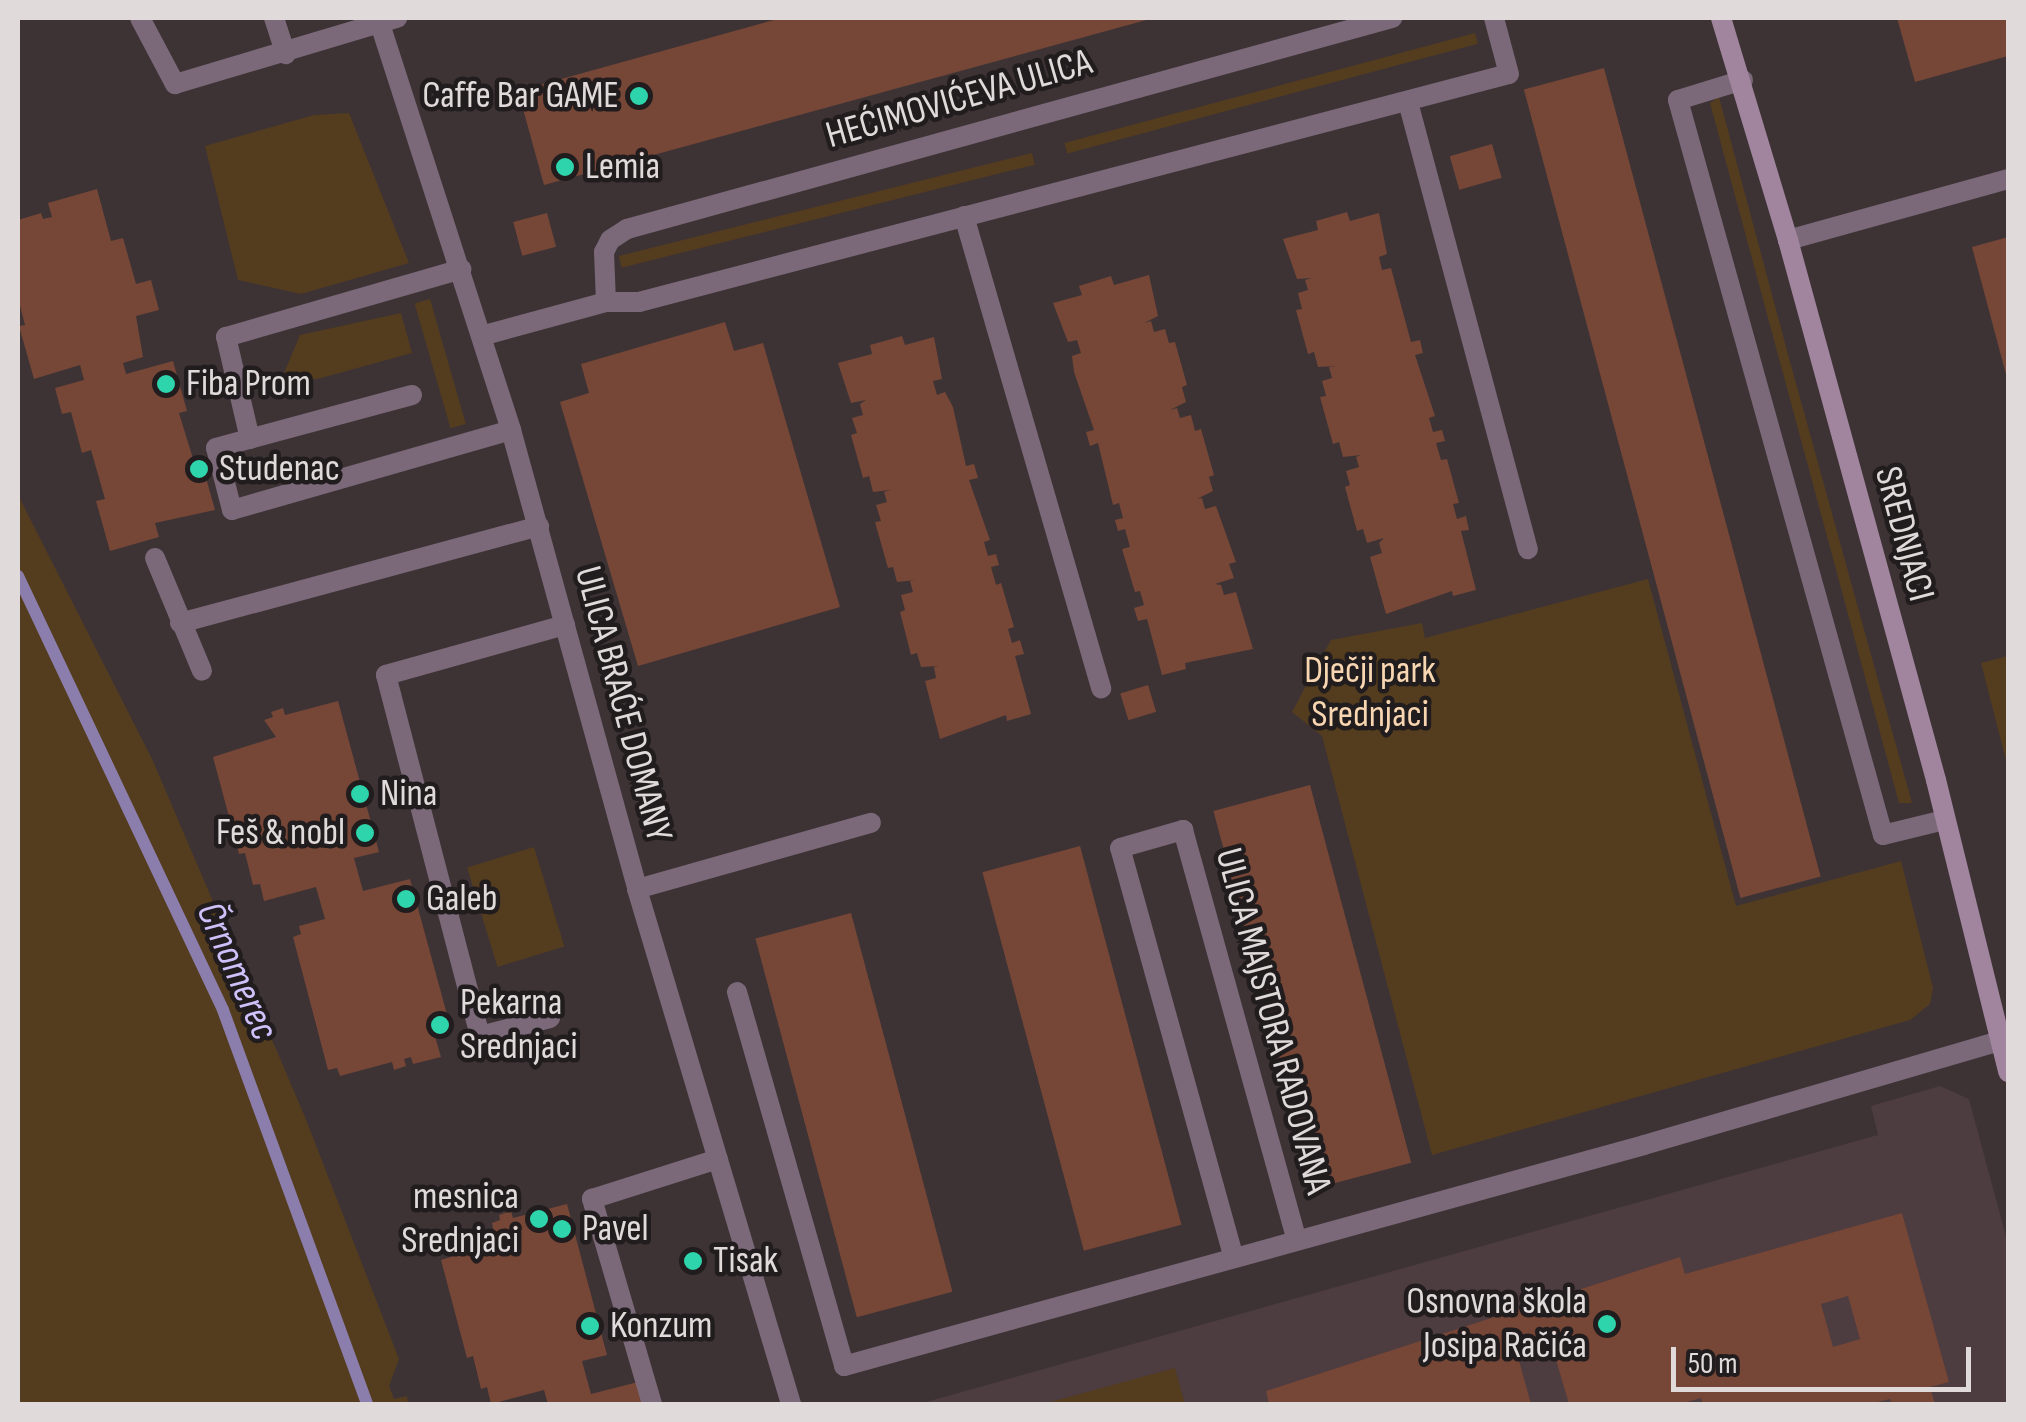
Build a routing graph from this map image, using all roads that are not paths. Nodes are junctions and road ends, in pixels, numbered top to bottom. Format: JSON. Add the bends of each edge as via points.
{"nodes":[{"id":1,"x":140,"y":18,"type":"edge"},
{"id":2,"x":274,"y":18,"type":"edge"},
{"id":3,"x":1392,"y":18,"type":"edge"},
{"id":4,"x":1494,"y":18,"type":"edge"},
{"id":5,"x":1721,"y":18,"type":"edge"},
{"id":6,"x":388,"y":21,"type":"edge"},
{"id":7,"x":286,"y":54,"type":"junction"},
{"id":8,"x":1743,"y":80,"type":"junction"},
{"id":9,"x":1408,"y":102,"type":"junction"},
{"id":10,"x":2008,"y":179,"type":"edge"},
{"id":11,"x":964,"y":216,"type":"junction"},
{"id":12,"x":1788,"y":240,"type":"junction"},
{"id":13,"x":461,"y":269,"type":"junction"},
{"id":14,"x":606,"y":302,"type":"junction"},
{"id":15,"x":481,"y":336,"type":"junction"},
{"id":16,"x":412,"y":394,"type":"dead end"},
{"id":17,"x":511,"y":430,"type":"junction"},
{"id":18,"x":250,"y":439,"type":"junction"},
{"id":19,"x":539,"y":526,"type":"junction"},
{"id":20,"x":1528,"y":549,"type":"dead end"},
{"id":21,"x":155,"y":558,"type":"dead end"},
{"id":22,"x":180,"y":623,"type":"junction"},
{"id":23,"x":565,"y":624,"type":"junction"},
{"id":24,"x":202,"y":671,"type":"dead end"},
{"id":25,"x":1101,"y":689,"type":"dead end"},
{"id":26,"x":1944,"y":820,"type":"junction"},
{"id":27,"x":872,"y":823,"type":"dead end"},
{"id":28,"x":637,"y":889,"type":"junction"},
{"id":29,"x":737,"y":992,"type":"dead end"},
{"id":30,"x":550,"y":1018,"type":"dead end"},
{"id":31,"x":2000,"y":1041,"type":"junction"},
{"id":32,"x":2008,"y":1072,"type":"edge"},
{"id":33,"x":718,"y":1160,"type":"junction"},
{"id":34,"x":1296,"y":1238,"type":"junction"},
{"id":35,"x":1233,"y":1256,"type":"junction"},
{"id":36,"x":652,"y":1404,"type":"edge"},
{"id":37,"x":791,"y":1404,"type":"edge"}],
"edges":[{"from":1,"to":7,"type":"street","via":[[175,84]]},
{"from":2,"to":7,"type":"street"},
{"from":3,"to":14,"type":"street","name":"HEĆIMOVIĆEVA ULICA","via":[[626,229],[604,252]]},
{"from":4,"to":9,"type":"street","via":[[1510,74]]},
{"from":5,"to":8,"type":"street","name":"SREDNJACI"},
{"from":6,"to":7,"type":"street"},
{"from":6,"to":13,"type":"street","name":"ULICA BRAĆE DOMANY"},
{"from":8,"to":12,"type":"street","name":"SREDNJACI"},
{"from":8,"to":26,"type":"street","via":[[1678,100],[1883,835]]},
{"from":9,"to":11,"type":"street"},
{"from":9,"to":20,"type":"street"},
{"from":10,"to":12,"type":"street"},
{"from":11,"to":14,"type":"street","via":[[639,302]]},
{"from":11,"to":25,"type":"street"},
{"from":12,"to":26,"type":"street","name":"SREDNJACI"},
{"from":13,"to":15,"type":"street","name":"ULICA BRAĆE DOMANY"},
{"from":13,"to":18,"type":"street","via":[[226,337]]},
{"from":14,"to":15,"type":"street"},
{"from":15,"to":17,"type":"street","name":"ULICA BRAĆE DOMANY"},
{"from":16,"to":18,"type":"street"},
{"from":17,"to":18,"type":"street","via":[[232,510],[216,448]]},
{"from":17,"to":19,"type":"street","name":"ULICA BRAĆE DOMANY"},
{"from":19,"to":22,"type":"street"},
{"from":19,"to":23,"type":"street","name":"ULICA BRAĆE DOMANY"},
{"from":21,"to":22,"type":"street"},
{"from":22,"to":24,"type":"street"},
{"from":23,"to":28,"type":"street","name":"ULICA BRAĆE DOMANY"},
{"from":23,"to":30,"type":"street","via":[[386,674],[480,1036]]},
{"from":26,"to":31,"type":"street","name":"SREDNJACI"},
{"from":27,"to":28,"type":"street"},
{"from":28,"to":33,"type":"street","name":"ULICA BRAĆE DOMANY"},
{"from":29,"to":35,"type":"street","name":"ULICA MAJSTORA RADOVANA","via":[[844,1366]]},
{"from":31,"to":32,"type":"street","name":"SREDNJACI"},
{"from":31,"to":34,"type":"street","name":"ULICA MAJSTORA RADOVANA"},
{"from":33,"to":36,"type":"street","via":[[592,1199]]},
{"from":33,"to":37,"type":"street","name":"ULICA BRAĆE DOMANY"},
{"from":34,"to":35,"type":"street","name":"ULICA MAJSTORA RADOVANA"},
{"from":34,"to":35,"type":"street","name":"ULICA MAJSTORA RADOVANA","via":[[1184,830],[1136,843],[1120,848]]}]}
